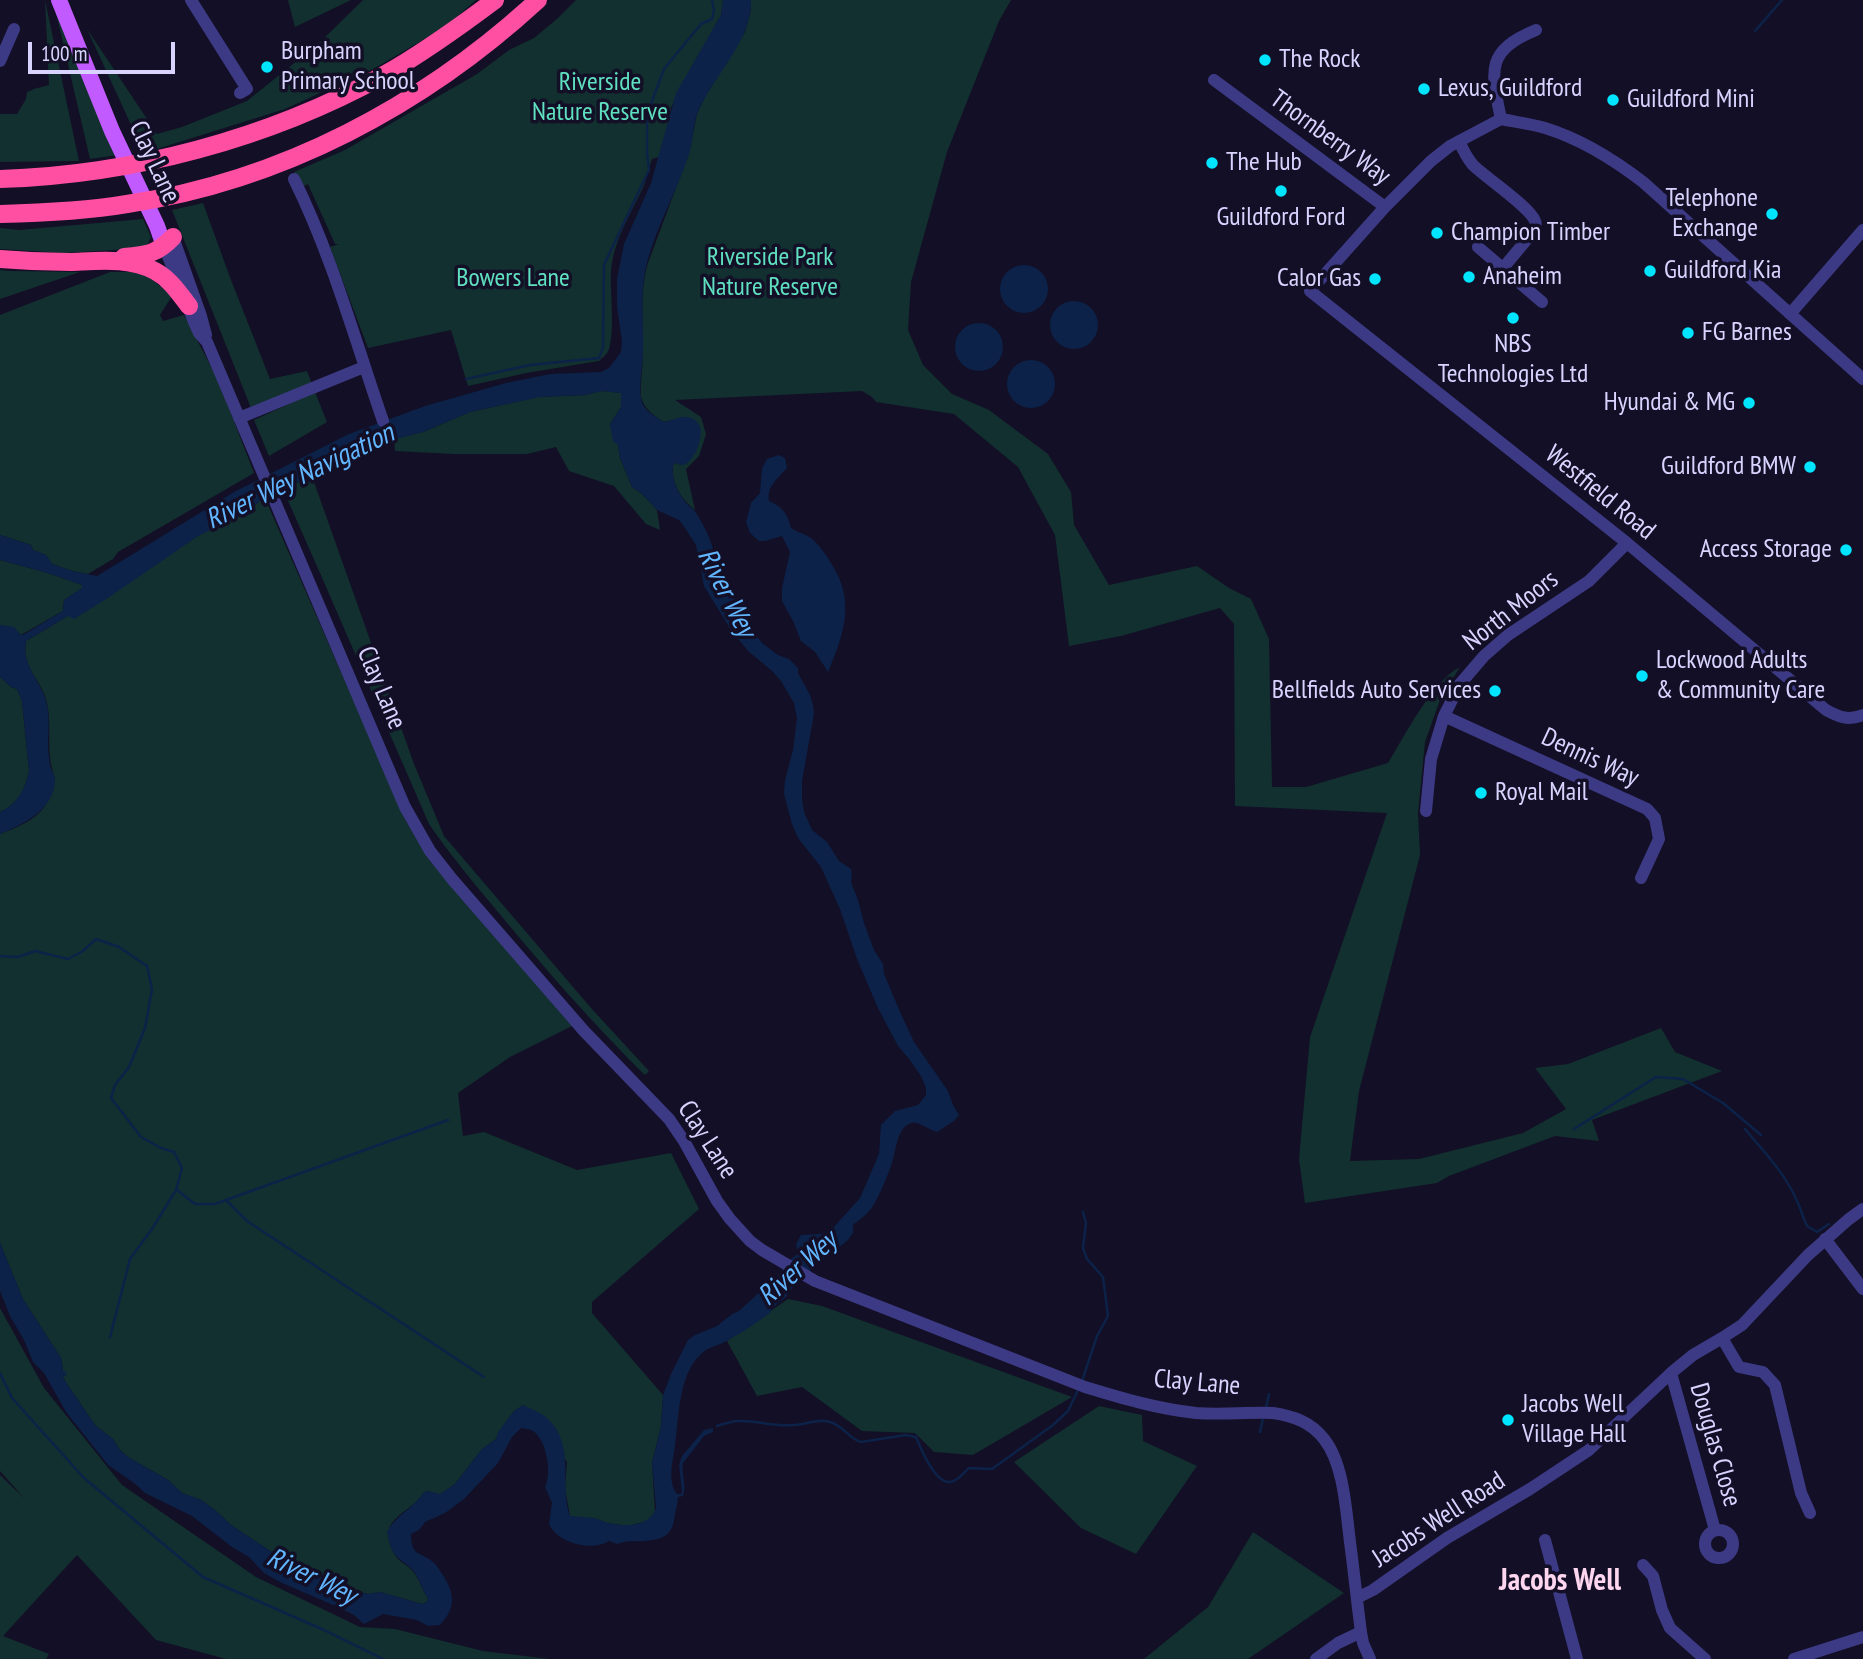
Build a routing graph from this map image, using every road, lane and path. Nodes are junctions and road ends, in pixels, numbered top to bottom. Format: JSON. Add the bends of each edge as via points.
{"nodes":[{"id":1,"x":59,"y":0,"type":"edge"},
{"id":2,"x":67,"y":0,"type":"edge"},
{"id":3,"x":191,"y":0,"type":"edge"},
{"id":4,"x":495,"y":0,"type":"edge"},
{"id":5,"x":538,"y":0,"type":"edge"},
{"id":6,"x":14,"y":29,"type":"dead end"},
{"id":7,"x":1536,"y":30,"type":"dead end"},
{"id":8,"x":0,"y":61,"type":"edge"},
{"id":9,"x":1214,"y":80,"type":"dead end"},
{"id":10,"x":240,"y":93,"type":"dead end"},
{"id":11,"x":1501,"y":119,"type":"junction"},
{"id":12,"x":118,"y":129,"type":"junction"},
{"id":13,"x":1459,"y":142,"type":"junction"},
{"id":14,"x":0,"y":179,"type":"edge"},
{"id":15,"x":294,"y":179,"type":"dead end"},
{"id":16,"x":1385,"y":207,"type":"junction"},
{"id":17,"x":0,"y":214,"type":"edge"},
{"id":18,"x":1863,"y":230,"type":"edge"},
{"id":19,"x":165,"y":233,"type":"junction"},
{"id":20,"x":1478,"y":247,"type":"dead end"},
{"id":21,"x":0,"y":259,"type":"edge"},
{"id":22,"x":111,"y":261,"type":"junction"},
{"id":23,"x":1503,"y":268,"type":"junction"},
{"id":24,"x":1542,"y":302,"type":"dead end"},
{"id":25,"x":188,"y":306,"type":"junction"},
{"id":26,"x":1790,"y":314,"type":"junction"},
{"id":27,"x":207,"y":342,"type":"junction"},
{"id":28,"x":364,"y":367,"type":"junction"},
{"id":29,"x":1863,"y":379,"type":"edge"},
{"id":30,"x":239,"y":418,"type":"junction"},
{"id":31,"x":383,"y":421,"type":"dead end"},
{"id":32,"x":1627,"y":543,"type":"junction"},
{"id":33,"x":1863,"y":715,"type":"edge"},
{"id":34,"x":1444,"y":716,"type":"junction"},
{"id":35,"x":1426,"y":811,"type":"dead end"},
{"id":36,"x":1641,"y":878,"type":"dead end"},
{"id":37,"x":1863,"y":1209,"type":"edge"},
{"id":38,"x":1825,"y":1239,"type":"junction"},
{"id":39,"x":1863,"y":1289,"type":"edge"},
{"id":40,"x":1723,"y":1338,"type":"junction"},
{"id":41,"x":1671,"y":1373,"type":"junction"},
{"id":42,"x":1810,"y":1513,"type":"dead end"},
{"id":43,"x":1715,"y":1530,"type":"dead end"},
{"id":44,"x":1545,"y":1540,"type":"dead end"},
{"id":45,"x":1643,"y":1565,"type":"dead end"},
{"id":46,"x":1357,"y":1598,"type":"junction"},
{"id":47,"x":1361,"y":1632,"type":"junction"},
{"id":48,"x":1863,"y":1637,"type":"edge"},
{"id":49,"x":1316,"y":1659,"type":"edge"},
{"id":50,"x":1370,"y":1659,"type":"edge"},
{"id":51,"x":1577,"y":1659,"type":"edge"},
{"id":52,"x":1705,"y":1659,"type":"edge"},
{"id":53,"x":1794,"y":1659,"type":"edge"}],
"edges":[{"from":1,"to":12,"type":"main road","name":"Clay Lane"},
{"from":2,"to":12,"type":"main road","name":"Clay Lane"},
{"from":3,"to":10,"type":"street","via":[[247,89]]},
{"from":4,"to":14,"type":"highway","via":[[383,75],[268,127],[141,162],[88,172]]},
{"from":5,"to":17,"type":"highway","via":[[419,93],[302,155],[173,196],[83,210]]},
{"from":6,"to":8,"type":"street"},
{"from":7,"to":11,"type":"street","via":[[1518,37],[1498,57],[1493,71]]},
{"from":9,"to":16,"type":"street","name":"Thornberry Way"},
{"from":11,"to":13,"type":"street"},
{"from":11,"to":26,"type":"street","via":[[1571,138],[1625,168]]},
{"from":12,"to":19,"type":"main road","name":"Clay Lane"},
{"from":13,"to":16,"type":"street","via":[[1431,161]]},
{"from":13,"to":23,"type":"street","via":[[1475,167],[1535,219],[1534,231]]},
{"from":15,"to":28,"type":"street","via":[[323,244]]},
{"from":16,"to":32,"type":"street","name":"Westfield Road","via":[[1310,291]]},
{"from":18,"to":26,"type":"street"},
{"from":19,"to":22,"type":"highway","via":[[158,251]]},
{"from":19,"to":25,"type":"street","name":"Clay Lane"},
{"from":19,"to":27,"type":"street","name":"Clay Lane","via":[[201,316]]},
{"from":20,"to":23,"type":"street"},
{"from":21,"to":22,"type":"highway"},
{"from":22,"to":25,"type":"highway","via":[[155,271],[175,287]]},
{"from":23,"to":24,"type":"street"},
{"from":25,"to":27,"type":"street","name":"Clay Lane"},
{"from":26,"to":29,"type":"street"},
{"from":27,"to":30,"type":"street","name":"Clay Lane"},
{"from":28,"to":30,"type":"street"},
{"from":28,"to":31,"type":"street"},
{"from":30,"to":46,"type":"street","name":"Clay Lane","via":[[405,807],[430,851],[583,1031],[668,1119],[740,1231],[806,1277],[1079,1385],[1180,1411],[1297,1418],[1312,1427],[1334,1458]]},
{"from":32,"to":33,"type":"street","name":"Westfield Road","via":[[1826,710],[1840,718]]},
{"from":32,"to":34,"type":"street","name":"North Moors","via":[[1589,581],[1484,656],[1460,684]]},
{"from":34,"to":35,"type":"street","name":"North Moors","via":[[1431,759]]},
{"from":34,"to":36,"type":"street","name":"Dennis Way","via":[[1647,809],[1655,818],[1659,839]]},
{"from":37,"to":38,"type":"street","name":"Jacobs Well Road"},
{"from":38,"to":39,"type":"street"},
{"from":38,"to":40,"type":"street","name":"Jacobs Well Road","via":[[1750,1317]]},
{"from":40,"to":41,"type":"street","name":"Jacobs Well Road"},
{"from":40,"to":42,"type":"street","via":[[1739,1367],[1763,1372],[1775,1384]]},
{"from":41,"to":43,"type":"street","name":"Douglas Close"},
{"from":41,"to":46,"type":"street","name":"Jacobs Well Road","via":[[1598,1443],[1568,1465]]},
{"from":44,"to":51,"type":"street"},
{"from":45,"to":52,"type":"street","via":[[1653,1576],[1670,1628]]},
{"from":46,"to":47,"type":"street","name":"Clay Lane"},
{"from":47,"to":49,"type":"street"},
{"from":47,"to":50,"type":"street","name":"Clay Lane"},
{"from":48,"to":53,"type":"street"}]}
